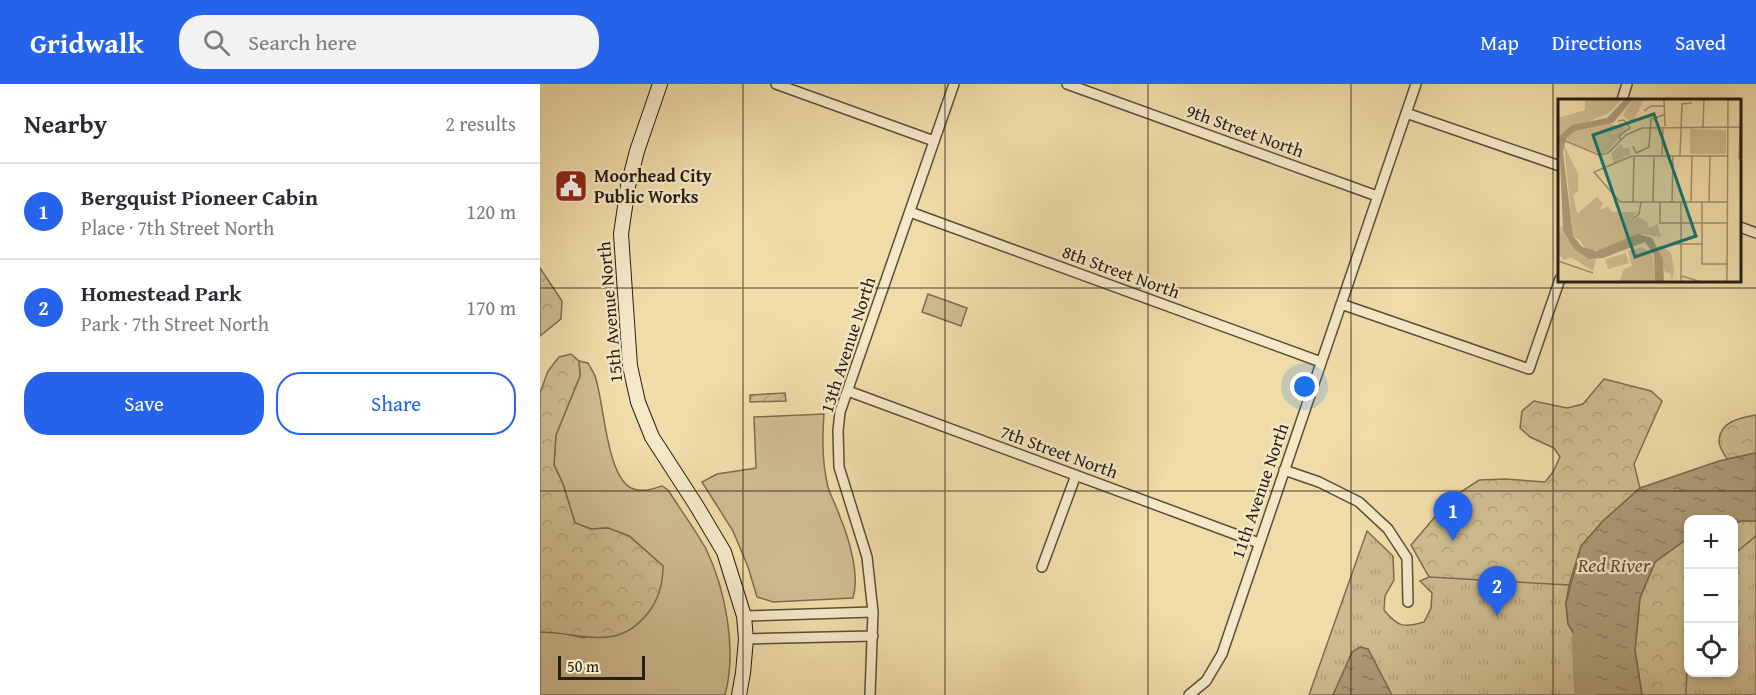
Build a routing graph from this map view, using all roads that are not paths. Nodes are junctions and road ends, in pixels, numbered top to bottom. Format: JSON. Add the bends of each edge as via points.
{"nodes":[{"id":1,"x":660,"y":84,"type":"edge"},
{"id":2,"x":776,"y":84,"type":"edge"},
{"id":3,"x":954,"y":84,"type":"edge"},
{"id":4,"x":1067,"y":84,"type":"edge"},
{"id":5,"x":1416,"y":84,"type":"edge"},
{"id":6,"x":1628,"y":84,"type":"edge"},
{"id":7,"x":1622,"y":99,"type":"edge"},
{"id":8,"x":1406,"y":113,"type":"junction"},
{"id":9,"x":934,"y":141,"type":"junction"},
{"id":10,"x":1558,"y":165,"type":"edge"},
{"id":11,"x":1377,"y":196,"type":"junction"},
{"id":12,"x":910,"y":212,"type":"junction"},
{"id":13,"x":1741,"y":227,"type":"edge"},
{"id":14,"x":1756,"y":233,"type":"edge"},
{"id":15,"x":1559,"y":282,"type":"edge"},
{"id":16,"x":1341,"y":304,"type":"junction"},
{"id":17,"x":1321,"y":362,"type":"junction"},
{"id":18,"x":848,"y":391,"type":"junction"},
{"id":19,"x":1284,"y":470,"type":"junction"},
{"id":20,"x":1076,"y":475,"type":"junction"},
{"id":21,"x":1259,"y":543,"type":"junction"},
{"id":22,"x":1042,"y":567,"type":"dead end"},
{"id":23,"x":1408,"y":602,"type":"dead end"},
{"id":24,"x":873,"y":612,"type":"junction"},
{"id":25,"x":744,"y":616,"type":"junction"},
{"id":26,"x":873,"y":636,"type":"junction"},
{"id":27,"x":746,"y":639,"type":"junction"},
{"id":28,"x":739,"y":695,"type":"edge"},
{"id":29,"x":870,"y":695,"type":"edge"},
{"id":30,"x":1189,"y":695,"type":"edge"}],
"edges":[{"from":1,"to":25,"type":"main road","name":"15th Avenue North","via":[[637,151],[621,234],[630,366],[638,402],[652,437],[724,552]]},
{"from":2,"to":9,"type":"street"},
{"from":3,"to":9,"type":"street","name":"13th Avenue North"},
{"from":4,"to":11,"type":"street","name":"9th Street North"},
{"from":5,"to":8,"type":"street","name":"11th Avenue North"},
{"from":6,"to":7,"type":"street"},
{"from":8,"to":10,"type":"street"},
{"from":8,"to":11,"type":"street","name":"11th Avenue North"},
{"from":9,"to":12,"type":"street","name":"13th Avenue North"},
{"from":11,"to":16,"type":"street","name":"11th Avenue North"},
{"from":12,"to":17,"type":"street","name":"8th Street North"},
{"from":12,"to":18,"type":"street","name":"13th Avenue North"},
{"from":13,"to":14,"type":"street"},
{"from":15,"to":16,"type":"street","via":[[1529,369]]},
{"from":16,"to":17,"type":"street","name":"11th Avenue North"},
{"from":17,"to":19,"type":"street","name":"11th Avenue North"},
{"from":18,"to":20,"type":"street","name":"7th Street North"},
{"from":18,"to":24,"type":"street","name":"13th Avenue North","via":[[840,412],[839,467],[867,557]]},
{"from":19,"to":21,"type":"street","name":"11th Avenue North"},
{"from":19,"to":23,"type":"street","via":[[1359,502],[1388,529],[1407,558]]},
{"from":20,"to":21,"type":"street","name":"7th Street North"},
{"from":20,"to":22,"type":"street"},
{"from":21,"to":30,"type":"street","name":"11th Avenue North","via":[[1222,654],[1206,681]]},
{"from":24,"to":25,"type":"street"},
{"from":24,"to":26,"type":"street","name":"13th Avenue North"},
{"from":25,"to":27,"type":"main road","name":"15th Avenue North"},
{"from":26,"to":27,"type":"street"},
{"from":26,"to":29,"type":"street","name":"13th Avenue North"},
{"from":27,"to":28,"type":"main road","name":"15th Avenue North"}]}
